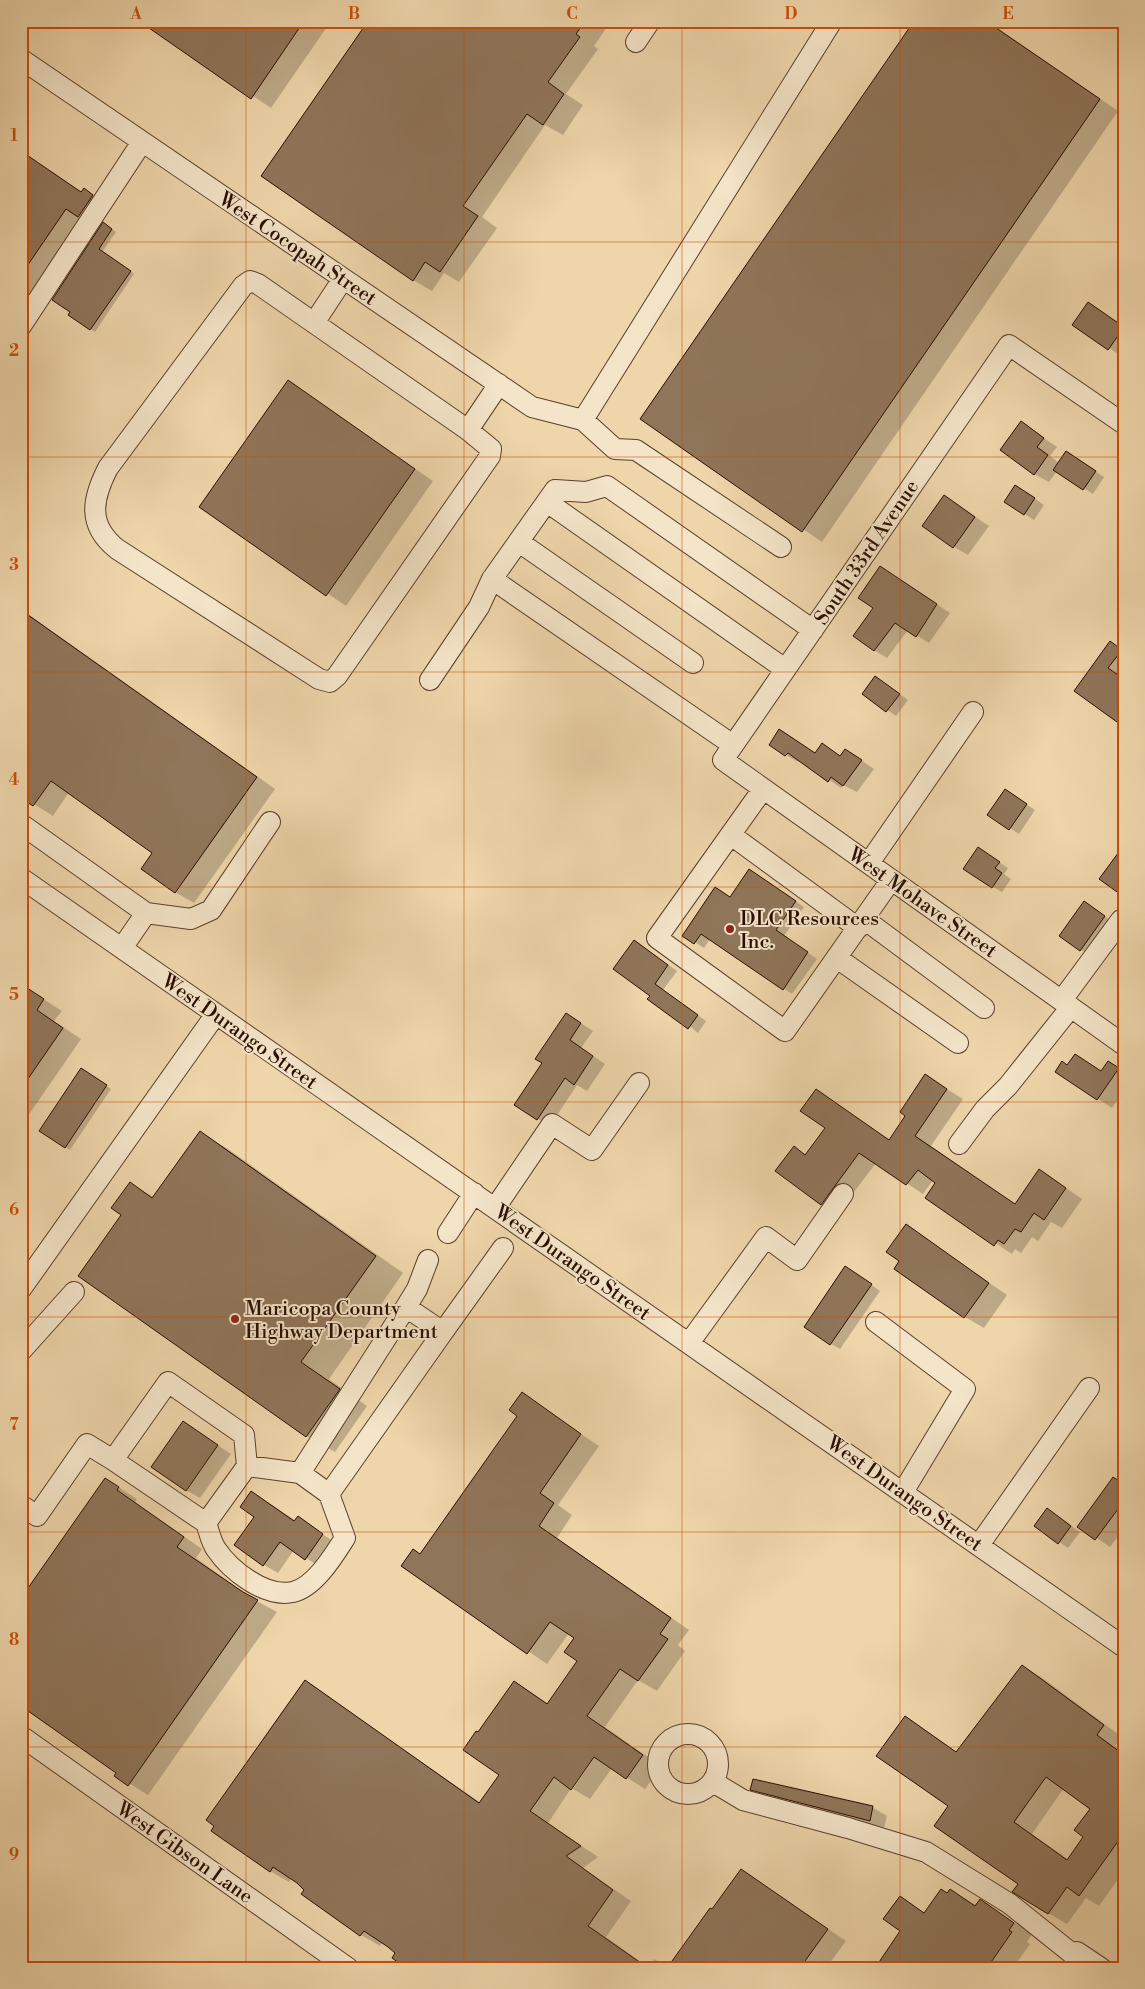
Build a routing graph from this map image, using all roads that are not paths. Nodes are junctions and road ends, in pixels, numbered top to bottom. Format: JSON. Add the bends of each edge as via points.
{"nodes":[{"id":1,"x":650,"y":21,"type":"edge"},
{"id":2,"x":832,"y":21,"type":"edge"},
{"id":3,"x":636,"y":42,"type":"dead end"},
{"id":4,"x":21,"y":59,"type":"edge"},
{"id":5,"x":142,"y":142,"type":"junction"},
{"id":6,"x":343,"y":279,"type":"junction"},
{"id":7,"x":314,"y":323,"type":"junction"},
{"id":8,"x":21,"y":326,"type":"edge"},
{"id":9,"x":499,"y":384,"type":"junction"},
{"id":10,"x":583,"y":420,"type":"junction"},
{"id":11,"x":1124,"y":424,"type":"edge"},
{"id":12,"x":468,"y":430,"type":"junction"},
{"id":13,"x":547,"y":502,"type":"junction"},
{"id":14,"x":519,"y":542,"type":"junction"},
{"id":15,"x":781,"y":546,"type":"dead end"},
{"id":16,"x":492,"y":579,"type":"junction"},
{"id":17,"x":813,"y":630,"type":"junction"},
{"id":18,"x":693,"y":663,"type":"dead end"},
{"id":19,"x":785,"y":669,"type":"junction"},
{"id":20,"x":430,"y":680,"type":"dead end"},
{"id":21,"x":973,"y":712,"type":"dead end"},
{"id":22,"x":728,"y":753,"type":"junction"},
{"id":23,"x":763,"y":789,"type":"junction"},
{"id":24,"x":270,"y":822,"type":"dead end"},
{"id":25,"x":21,"y":824,"type":"edge"},
{"id":26,"x":731,"y":835,"type":"junction"},
{"id":27,"x":869,"y":864,"type":"junction"},
{"id":28,"x":21,"y":878,"type":"edge"},
{"id":29,"x":891,"y":880,"type":"junction"},
{"id":30,"x":146,"y":913,"type":"junction"},
{"id":31,"x":1124,"y":919,"type":"edge"},
{"id":32,"x":861,"y":923,"type":"junction"},
{"id":33,"x":122,"y":948,"type":"junction"},
{"id":34,"x":837,"y":958,"type":"junction"},
{"id":35,"x":1066,"y":1004,"type":"junction"},
{"id":36,"x":984,"y":1008,"type":"dead end"},
{"id":37,"x":216,"y":1014,"type":"junction"},
{"id":38,"x":958,"y":1043,"type":"dead end"},
{"id":39,"x":1124,"y":1044,"type":"edge"},
{"id":40,"x":639,"y":1082,"type":"dead end"},
{"id":41,"x":959,"y":1144,"type":"dead end"},
{"id":42,"x":474,"y":1193,"type":"junction"},
{"id":43,"x":843,"y":1194,"type":"dead end"},
{"id":44,"x":495,"y":1208,"type":"junction"},
{"id":45,"x":448,"y":1233,"type":"dead end"},
{"id":46,"x":503,"y":1248,"type":"dead end"},
{"id":47,"x":428,"y":1260,"type":"dead end"},
{"id":48,"x":21,"y":1289,"type":"edge"},
{"id":49,"x":74,"y":1292,"type":"dead end"},
{"id":50,"x":406,"y":1307,"type":"junction"},
{"id":51,"x":876,"y":1322,"type":"dead end"},
{"id":52,"x":443,"y":1332,"type":"junction"},
{"id":53,"x":689,"y":1343,"type":"junction"},
{"id":54,"x":21,"y":1351,"type":"edge"},
{"id":55,"x":1089,"y":1388,"type":"dead end"},
{"id":56,"x":113,"y":1460,"type":"junction"},
{"id":57,"x":246,"y":1466,"type":"junction"},
{"id":58,"x":300,"y":1473,"type":"junction"},
{"id":59,"x":903,"y":1492,"type":"junction"},
{"id":60,"x":329,"y":1494,"type":"junction"},
{"id":61,"x":21,"y":1505,"type":"edge"},
{"id":62,"x":206,"y":1524,"type":"junction"},
{"id":63,"x":979,"y":1545,"type":"junction"},
{"id":64,"x":1124,"y":1647,"type":"edge"},
{"id":65,"x":21,"y":1736,"type":"edge"},
{"id":66,"x":713,"y":1782,"type":"dead end"},
{"id":67,"x":348,"y":1968,"type":"edge"},
{"id":68,"x":1101,"y":1968,"type":"edge"}],
"edges":[{"from":1,"to":3,"type":"street"},
{"from":2,"to":10,"type":"street"},
{"from":4,"to":5,"type":"street","name":"West Cocopah Street"},
{"from":5,"to":6,"type":"street","name":"West Cocopah Street"},
{"from":5,"to":8,"type":"street"},
{"from":6,"to":7,"type":"street"},
{"from":6,"to":9,"type":"street","name":"West Cocopah Street"},
{"from":7,"to":12,"type":"street"},
{"from":7,"to":12,"type":"street","via":[[254,282],[250,280],[243,286],[105,474],[98,494],[96,521],[109,542],[319,679],[330,682],[490,456],[488,445]]},
{"from":9,"to":10,"type":"street","name":"West Cocopah Street","via":[[532,406]]},
{"from":9,"to":12,"type":"street"},
{"from":10,"to":15,"type":"street","via":[[615,449],[636,450]]},
{"from":11,"to":17,"type":"street","name":"South 33rd Avenue","via":[[1009,345]]},
{"from":13,"to":14,"type":"street"},
{"from":13,"to":17,"type":"street","via":[[555,490],[586,492],[606,486]]},
{"from":13,"to":19,"type":"street"},
{"from":14,"to":16,"type":"street"},
{"from":14,"to":18,"type":"street"},
{"from":16,"to":20,"type":"street","via":[[479,608]]},
{"from":16,"to":22,"type":"street","name":"West Mohave Street"},
{"from":17,"to":19,"type":"street","name":"South 33rd Avenue"},
{"from":19,"to":22,"type":"street","name":"South 33rd Avenue"},
{"from":21,"to":27,"type":"street"},
{"from":22,"to":23,"type":"street","name":"West Mohave Street"},
{"from":23,"to":26,"type":"street"},
{"from":23,"to":27,"type":"street","name":"West Mohave Street"},
{"from":24,"to":30,"type":"street","via":[[211,910],[191,919]]},
{"from":25,"to":30,"type":"street"},
{"from":26,"to":32,"type":"street"},
{"from":26,"to":34,"type":"street","via":[[657,938],[785,1031]]},
{"from":27,"to":29,"type":"street","name":"West Mohave Street"},
{"from":28,"to":33,"type":"street","name":"West Durango Street"},
{"from":29,"to":32,"type":"street"},
{"from":29,"to":35,"type":"street","name":"West Mohave Street"},
{"from":30,"to":33,"type":"street"},
{"from":31,"to":35,"type":"street"},
{"from":32,"to":34,"type":"street"},
{"from":32,"to":36,"type":"street"},
{"from":33,"to":37,"type":"street","name":"West Durango Street"},
{"from":34,"to":38,"type":"street"},
{"from":35,"to":39,"type":"street","name":"West Mohave Street"},
{"from":35,"to":41,"type":"street","via":[[1008,1086]]},
{"from":37,"to":42,"type":"street","name":"West Durango Street"},
{"from":37,"to":48,"type":"street"},
{"from":40,"to":44,"type":"street","via":[[592,1150],[552,1124]]},
{"from":42,"to":44,"type":"street","name":"West Durango Street"},
{"from":42,"to":45,"type":"street"},
{"from":43,"to":53,"type":"street","via":[[797,1260],[766,1237]]},
{"from":44,"to":53,"type":"street","name":"West Durango Street"},
{"from":46,"to":52,"type":"street"},
{"from":47,"to":50,"type":"street"},
{"from":49,"to":54,"type":"street"},
{"from":50,"to":52,"type":"street"},
{"from":50,"to":58,"type":"street"},
{"from":51,"to":59,"type":"street","via":[[965,1389]]},
{"from":52,"to":60,"type":"street"},
{"from":53,"to":59,"type":"street","name":"West Durango Street"},
{"from":55,"to":63,"type":"street"},
{"from":56,"to":57,"type":"street","via":[[168,1382],[244,1435]]},
{"from":56,"to":61,"type":"street","via":[[87,1444],[37,1516]]},
{"from":56,"to":62,"type":"street"},
{"from":57,"to":58,"type":"street"},
{"from":57,"to":62,"type":"street"},
{"from":58,"to":60,"type":"street"},
{"from":59,"to":63,"type":"street","name":"West Durango Street"},
{"from":60,"to":62,"type":"street","via":[[345,1538],[320,1575],[294,1592],[272,1592],[241,1575],[215,1548]]},
{"from":63,"to":64,"type":"street","name":"West Durango Street"},
{"from":65,"to":67,"type":"street","name":"West Gibson Lane"},
{"from":66,"to":68,"type":"street","via":[[743,1800],[926,1852],[1010,1904],[1076,1954]]}]}
